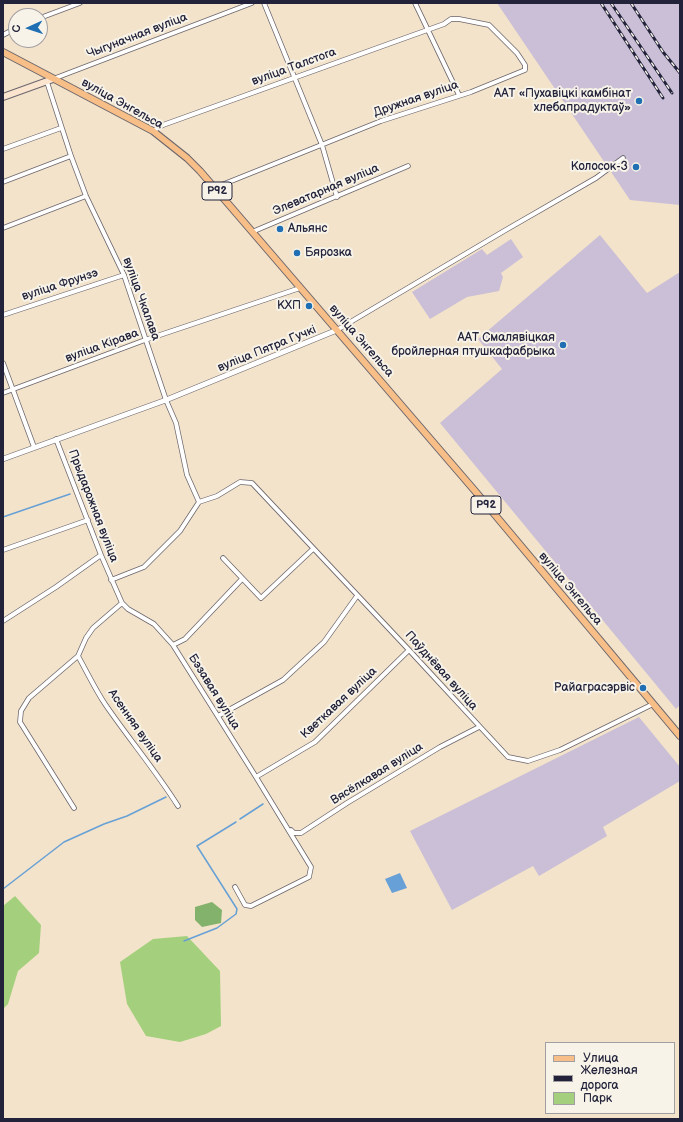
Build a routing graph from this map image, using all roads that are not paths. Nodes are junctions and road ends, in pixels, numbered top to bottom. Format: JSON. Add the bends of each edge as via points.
{"nodes":[{"id":1,"x":80,"y":3,"type":"edge"},
{"id":2,"x":252,"y":3,"type":"edge"},
{"id":3,"x":264,"y":3,"type":"edge"},
{"id":4,"x":415,"y":3,"type":"edge"},
{"id":5,"x":48,"y":15,"type":"edge"},
{"id":6,"x":444,"y":24,"type":"joint"},
{"id":7,"x":428,"y":29,"type":"junction"},
{"id":8,"x":3,"y":52,"type":"edge"},
{"id":9,"x":295,"y":77,"type":"junction"},
{"id":10,"x":50,"y":80,"type":"junction"},
{"id":11,"x":459,"y":95,"type":"junction"},
{"id":12,"x":3,"y":97,"type":"edge"},
{"id":13,"x":62,"y":128,"type":"junction"},
{"id":14,"x":153,"y":131,"type":"junction"},
{"id":15,"x":322,"y":145,"type":"junction"},
{"id":16,"x":3,"y":149,"type":"edge"},
{"id":17,"x":71,"y":156,"type":"junction"},
{"id":18,"x":622,"y":158,"type":"dead end"},
{"id":19,"x":408,"y":166,"type":"dead end"},
{"id":20,"x":3,"y":182,"type":"edge"},
{"id":21,"x":214,"y":188,"type":"junction"},
{"id":22,"x":86,"y":196,"type":"junction"},
{"id":23,"x":337,"y":197,"type":"junction"},
{"id":24,"x":3,"y":228,"type":"edge"},
{"id":25,"x":252,"y":232,"type":"junction"},
{"id":26,"x":124,"y":275,"type":"junction"},
{"id":27,"x":300,"y":288,"type":"junction"},
{"id":28,"x":3,"y":314,"type":"edge"},
{"id":29,"x":337,"y":330,"type":"junction"},
{"id":30,"x":145,"y":340,"type":"junction"},
{"id":31,"x":3,"y":363,"type":"edge"},
{"id":32,"x":13,"y":389,"type":"junction"},
{"id":33,"x":3,"y":393,"type":"edge"},
{"id":34,"x":166,"y":400,"type":"junction"},
{"id":35,"x":56,"y":439,"type":"junction"},
{"id":36,"x":34,"y":447,"type":"junction"},
{"id":37,"x":3,"y":459,"type":"edge"},
{"id":38,"x":199,"y":502,"type":"junction"},
{"id":39,"x":88,"y":520,"type":"junction"},
{"id":40,"x":312,"y":549,"type":"junction"},
{"id":41,"x":3,"y":550,"type":"edge"},
{"id":42,"x":101,"y":555,"type":"junction"},
{"id":43,"x":224,"y":558,"type":"dead end"},
{"id":44,"x":242,"y":579,"type":"junction"},
{"id":45,"x":111,"y":580,"type":"junction"},
{"id":46,"x":358,"y":596,"type":"junction"},
{"id":47,"x":122,"y":604,"type":"junction"},
{"id":48,"x":3,"y":621,"type":"edge"},
{"id":49,"x":173,"y":645,"type":"junction"},
{"id":50,"x":409,"y":650,"type":"junction"},
{"id":51,"x":78,"y":656,"type":"junction"},
{"id":52,"x":653,"y":704,"type":"junction"},
{"id":53,"x":218,"y":716,"type":"junction"},
{"id":54,"x":478,"y":726,"type":"junction"},
{"id":55,"x":680,"y":736,"type":"edge"},
{"id":56,"x":256,"y":776,"type":"junction"},
{"id":57,"x":178,"y":806,"type":"dead end"},
{"id":58,"x":74,"y":808,"type":"dead end"},
{"id":59,"x":287,"y":828,"type":"junction"},
{"id":60,"x":235,"y":887,"type":"dead end"}],
"edges":[{"from":1,"to":5,"type":"street"},
{"from":2,"to":10,"type":"street","name":"Чыгуначная вуліца"},
{"from":3,"to":9,"type":"street"},
{"from":4,"to":7,"type":"street"},
{"from":6,"to":7,"type":"street","name":"вуліца Талстога"},
{"from":6,"to":11,"type":"street","name":"Дружная вуліца","via":[[451,19],[459,19],[489,25],[517,53],[524,65],[525,70]]},
{"from":7,"to":9,"type":"street","name":"вуліца Талстога"},
{"from":7,"to":11,"type":"street"},
{"from":8,"to":10,"type":"main road","name":"вуліца Энгельса","number":"Р92"},
{"from":9,"to":14,"type":"street","name":"вуліца Талстога","via":[[163,125]]},
{"from":9,"to":15,"type":"street"},
{"from":10,"to":12,"type":"main road"},
{"from":10,"to":13,"type":"street","name":"вуліца Чкалава"},
{"from":10,"to":14,"type":"main road","name":"вуліца Энгельса","number":"Р92"},
{"from":11,"to":15,"type":"street","name":"Дружная вуліца","via":[[381,121]]},
{"from":13,"to":16,"type":"street"},
{"from":13,"to":17,"type":"street","name":"вуліца Чкалава"},
{"from":14,"to":21,"type":"main road","name":"вуліца Энгельса","number":"Р92","via":[[187,158]]},
{"from":15,"to":21,"type":"street","name":"Дружная вуліца"},
{"from":15,"to":23,"type":"street"},
{"from":17,"to":20,"type":"street"},
{"from":17,"to":22,"type":"street","name":"вуліца Чкалава"},
{"from":18,"to":29,"type":"street","name":"вуліца Пятра Гучкі","via":[[596,178]]},
{"from":19,"to":23,"type":"street","name":"Элеватарная вуліца"},
{"from":21,"to":25,"type":"main road","name":"вуліца Энгельса","number":"Р92"},
{"from":22,"to":24,"type":"street"},
{"from":22,"to":26,"type":"street","name":"вуліца Чкалава"},
{"from":23,"to":25,"type":"street","name":"Элеватарная вуліца"},
{"from":25,"to":27,"type":"main road","name":"вуліца Энгельса","number":"Р92"},
{"from":26,"to":28,"type":"street","name":"вуліца Фрунзэ"},
{"from":26,"to":30,"type":"street","name":"вуліца Чкалава"},
{"from":27,"to":29,"type":"main road","name":"вуліца Энгельса","number":"Р92"},
{"from":27,"to":30,"type":"street","name":"вуліца Кірава"},
{"from":29,"to":34,"type":"street","name":"вуліца Пятра Гучкі"},
{"from":29,"to":52,"type":"main road","name":"вуліца Энгельса","number":"Р92"},
{"from":30,"to":32,"type":"street","name":"вуліца Кірава"},
{"from":30,"to":34,"type":"street","name":"вуліца Чкалава"},
{"from":31,"to":32,"type":"street"},
{"from":32,"to":33,"type":"street","name":"вуліца Кірава"},
{"from":32,"to":36,"type":"street"},
{"from":34,"to":35,"type":"street","name":"вуліца Пятра Гучкі"},
{"from":34,"to":38,"type":"street","name":"вуліца Чкалава","via":[[176,423],[186,476]]},
{"from":35,"to":36,"type":"street","name":"вуліца Пятра Гучкі"},
{"from":35,"to":39,"type":"street","name":"Прыдарожная вуліца"},
{"from":36,"to":37,"type":"street","name":"вуліца Пятра Гучкі"},
{"from":38,"to":40,"type":"street","name":"Паўднёвая вуліца","via":[[217,496],[240,482],[252,483]]},
{"from":38,"to":45,"type":"street","via":[[180,532],[144,567]]},
{"from":39,"to":41,"type":"street"},
{"from":39,"to":42,"type":"street","name":"Прыдарожная вуліца"},
{"from":40,"to":44,"type":"street","via":[[260,598]]},
{"from":40,"to":46,"type":"street","name":"Паўднёвая вуліца"},
{"from":42,"to":45,"type":"street","name":"Прыдарожная вуліца"},
{"from":42,"to":48,"type":"street"},
{"from":43,"to":44,"type":"street"},
{"from":44,"to":49,"type":"street","via":[[186,639]]},
{"from":45,"to":47,"type":"street"},
{"from":46,"to":50,"type":"street","name":"Паўднёвая вуліца"},
{"from":46,"to":53,"type":"street","via":[[324,642],[282,680]]},
{"from":47,"to":49,"type":"street","name":"Бэзавая вуліца","via":[[154,624]]},
{"from":47,"to":51,"type":"street","via":[[93,628]]},
{"from":49,"to":53,"type":"street","name":"Бэзавая вуліца"},
{"from":50,"to":54,"type":"street","name":"Паўднёвая вуліца"},
{"from":50,"to":56,"type":"street","name":"Кветкавая вуліца","via":[[315,742]]},
{"from":51,"to":57,"type":"street","name":"Асенняя вуліца","via":[[104,702]]},
{"from":51,"to":58,"type":"street","via":[[29,698],[21,711],[20,722]]},
{"from":52,"to":54,"type":"street","name":"Паўднёвая вуліца","via":[[560,750],[528,761],[508,757]]},
{"from":52,"to":55,"type":"main road","number":"Р92"},
{"from":53,"to":56,"type":"street","name":"Бэзавая вуліца"},
{"from":54,"to":59,"type":"street","name":"Вясёлкавая вуліца","via":[[301,833],[294,833]]},
{"from":56,"to":59,"type":"street","name":"Бэзавая вуліца"},
{"from":59,"to":60,"type":"street","name":"Бэзавая вуліца","via":[[311,867],[309,877],[251,906],[245,905]]}]}
